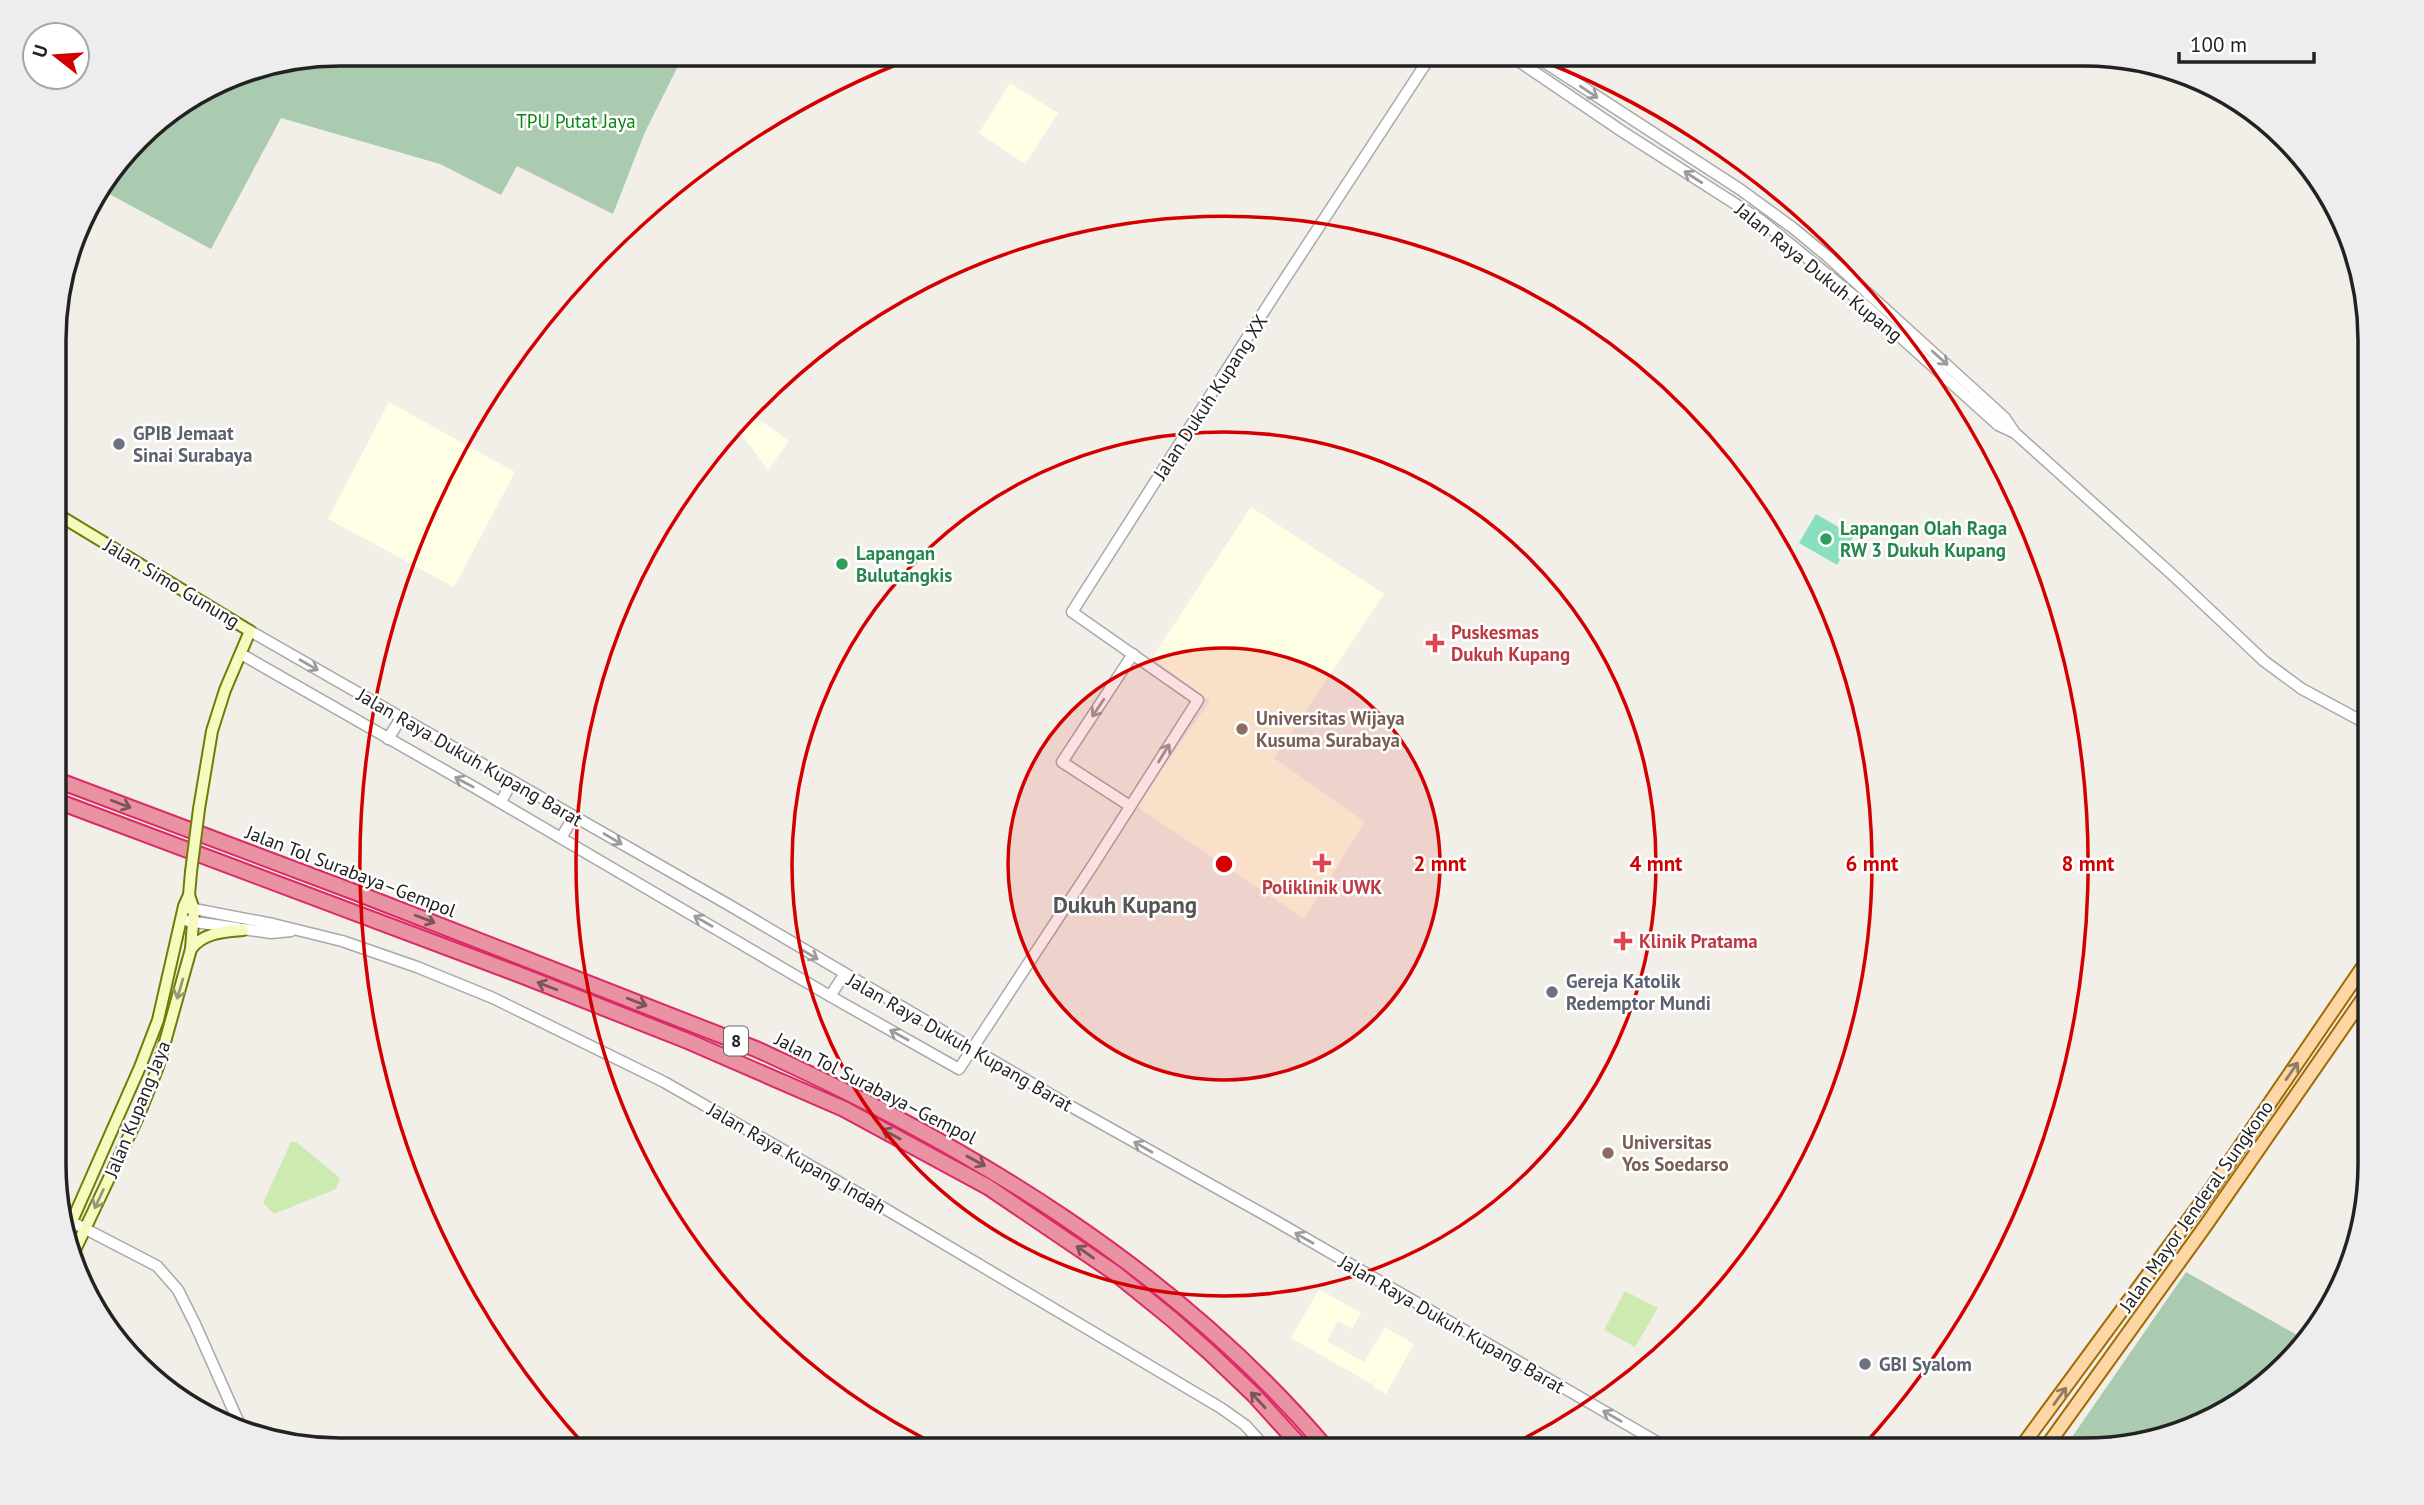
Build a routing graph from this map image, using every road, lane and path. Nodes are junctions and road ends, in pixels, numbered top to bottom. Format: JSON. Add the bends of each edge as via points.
{"nodes":[{"id":1,"x":1425,"y":66,"type":"edge"},
{"id":2,"x":1526,"y":66,"type":"edge"},
{"id":3,"x":1550,"y":66,"type":"edge"},
{"id":4,"x":2015,"y":433,"type":"junction"},
{"id":5,"x":66,"y":519,"type":"edge"},
{"id":6,"x":250,"y":631,"type":"junction"},
{"id":7,"x":241,"y":654,"type":"junction"},
{"id":8,"x":1133,"y":654,"type":"junction"},
{"id":9,"x":401,"y":718,"type":"junction"},
{"id":10,"x":2358,"y":719,"type":"edge"},
{"id":11,"x":388,"y":739,"type":"junction"},
{"id":12,"x":512,"y":782,"type":"junction"},
{"id":13,"x":66,"y":783,"type":"edge"},
{"id":14,"x":501,"y":803,"type":"junction"},
{"id":15,"x":66,"y":804,"type":"edge"},
{"id":16,"x":1130,"y":806,"type":"junction"},
{"id":17,"x":574,"y":816,"type":"junction"},
{"id":18,"x":561,"y":838,"type":"junction"},
{"id":19,"x":189,"y":908,"type":"junction"},
{"id":20,"x":181,"y":919,"type":"junction"},
{"id":21,"x":194,"y":922,"type":"junction"},
{"id":22,"x":243,"y":930,"type":"junction"},
{"id":23,"x":292,"y":931,"type":"junction"},
{"id":24,"x":191,"y":948,"type":"junction"},
{"id":25,"x":2358,"y":974,"type":"edge"},
{"id":26,"x":844,"y":975,"type":"junction"},
{"id":27,"x":830,"y":996,"type":"junction"},
{"id":28,"x":2358,"y":1006,"type":"edge"},
{"id":29,"x":972,"y":1047,"type":"junction"},
{"id":30,"x":122,"y":1109,"type":"junction"},
{"id":31,"x":139,"y":1115,"type":"junction"},
{"id":32,"x":2210,"y":1190,"type":"junction"},
{"id":33,"x":2226,"y":1195,"type":"junction"},
{"id":34,"x":2217,"y":1209,"type":"junction"},
{"id":35,"x":73,"y":1220,"type":"edge"},
{"id":36,"x":74,"y":1227,"type":"edge"},
{"id":37,"x":85,"y":1229,"type":"junction"},
{"id":38,"x":78,"y":1243,"type":"edge"},
{"id":39,"x":237,"y":1418,"type":"edge"},
{"id":40,"x":1257,"y":1438,"type":"edge"},
{"id":41,"x":1293,"y":1438,"type":"edge"},
{"id":42,"x":1317,"y":1438,"type":"edge"},
{"id":43,"x":1650,"y":1438,"type":"edge"},
{"id":44,"x":2028,"y":1438,"type":"edge"},
{"id":45,"x":2052,"y":1438,"type":"edge"}],
"edges":[{"from":1,"to":8,"type":"street","name":"Jalan Dukuh Kupang XX","via":[[1072,612]]},
{"from":4,"to":2,"type":"street","name":"Jalan Raya Dukuh Kupang","one_way":true,"via":[[1998,425],[1866,306],[1762,221]]},
{"from":3,"to":4,"type":"street","name":"Jalan Raya Dukuh Kupang","one_way":true,"via":[[1804,236],[1996,409]]},
{"from":4,"to":10,"type":"street","name":"Jalan Raya Dukuh Kupang","via":[[2264,661],[2302,689]]},
{"from":5,"to":6,"type":"main road","name":"Jalan Simo Gunung"},
{"from":6,"to":7,"type":"main road","name":"Jalan Kupang Jaya"},
{"from":6,"to":9,"type":"street","name":"Jalan Raya Dukuh Kupang Barat","one_way":true},
{"from":7,"to":11,"type":"street","name":"Jalan Raya Dukuh Kupang Barat"},
{"from":7,"to":19,"type":"main road","name":"Jalan Kupang Jaya","bridge":true,"via":[[212,731]]},
{"from":16,"to":8,"type":"street","name":"Jalan Dukuh Kupang XX","one_way":true,"via":[[1198,699]]},
{"from":8,"to":16,"type":"street","one_way":true,"via":[[1062,762]]},
{"from":9,"to":11,"type":"street"},
{"from":9,"to":12,"type":"street","name":"Jalan Raya Dukuh Kupang Barat"},
{"from":14,"to":11,"type":"street","name":"Jalan Raya Dukuh Kupang Barat","one_way":true},
{"from":12,"to":14,"type":"street"},
{"from":12,"to":17,"type":"street","name":"Jalan Raya Dukuh Kupang Barat"},
{"from":13,"to":42,"type":"highway","name":"Jalan Tol Surabaya–Gempol","number":"8","one_way":true,"via":[[756,1049],[890,1114],[995,1172],[1133,1265],[1210,1329]]},
{"from":14,"to":18,"type":"street","name":"Jalan Raya Dukuh Kupang Barat"},
{"from":41,"to":15,"type":"highway","name":"Jalan Tol Surabaya–Gempol","number":"8","one_way":true,"via":[[1209,1352],[1115,1273],[988,1187],[844,1109],[574,996]]},
{"from":16,"to":29,"type":"street"},
{"from":17,"to":18,"type":"street"},
{"from":17,"to":26,"type":"street","name":"Jalan Raya Dukuh Kupang Barat","one_way":true},
{"from":27,"to":18,"type":"street","name":"Jalan Raya Dukuh Kupang Barat","one_way":true},
{"from":19,"to":20,"type":"main road","name":"Jalan Kupang Jaya"},
{"from":19,"to":21,"type":"main road","name":"Jalan Kupang Jaya"},
{"from":19,"to":23,"type":"street","name":"Jalan Raya Kupang Indah"},
{"from":20,"to":21,"type":"street"},
{"from":20,"to":30,"type":"main road","name":"Jalan Kupang Jaya","via":[[158,1020]]},
{"from":21,"to":22,"type":"street","name":"Jalan Raya Kupang Indah"},
{"from":21,"to":24,"type":"main road","name":"Jalan Kupang Jaya"},
{"from":22,"to":23,"type":"street","name":"Jalan Raya Kupang Indah"},
{"from":22,"to":24,"type":"main road","via":[[210,935]]},
{"from":23,"to":40,"type":"street","name":"Jalan Raya Kupang Indah","via":[[342,942],[452,980],[664,1083],[1221,1408]]},
{"from":24,"to":31,"type":"main road","name":"Jalan Kupang Jaya","one_way":true,"via":[[158,1067]]},
{"from":32,"to":25,"type":"main road","name":"Jalan Mayor Jenderal Sungkono","one_way":true},
{"from":26,"to":27,"type":"street"},
{"from":26,"to":29,"type":"street","name":"Jalan Raya Dukuh Kupang Barat"},
{"from":29,"to":27,"type":"street","name":"Jalan Raya Dukuh Kupang Barat","one_way":true,"via":[[959,1069]]},
{"from":28,"to":33,"type":"main road","name":"Jalan Mayor Jenderal Sungkono"},
{"from":43,"to":29,"type":"street","name":"Jalan Raya Dukuh Kupang Barat","one_way":true},
{"from":30,"to":31,"type":"main road"},
{"from":30,"to":35,"type":"main road","name":"Jalan Kupang Jaya"},
{"from":31,"to":37,"type":"main road","name":"Jalan Kupang Jaya","one_way":true},
{"from":32,"to":33,"type":"main road"},
{"from":32,"to":34,"type":"main road","via":[[2218,1195]]},
{"from":44,"to":32,"type":"main road","name":"Jalan Mayor Jenderal Sungkono","one_way":true},
{"from":33,"to":34,"type":"main road","name":"Jalan Mayor Jenderal Sungkono"},
{"from":34,"to":45,"type":"main road","name":"Jalan Mayor Jenderal Sungkono"},
{"from":36,"to":37,"type":"street"},
{"from":37,"to":38,"type":"main road","name":"Jalan Kupang Jaya"},
{"from":37,"to":39,"type":"street","via":[[157,1266],[178,1290]]}]}
